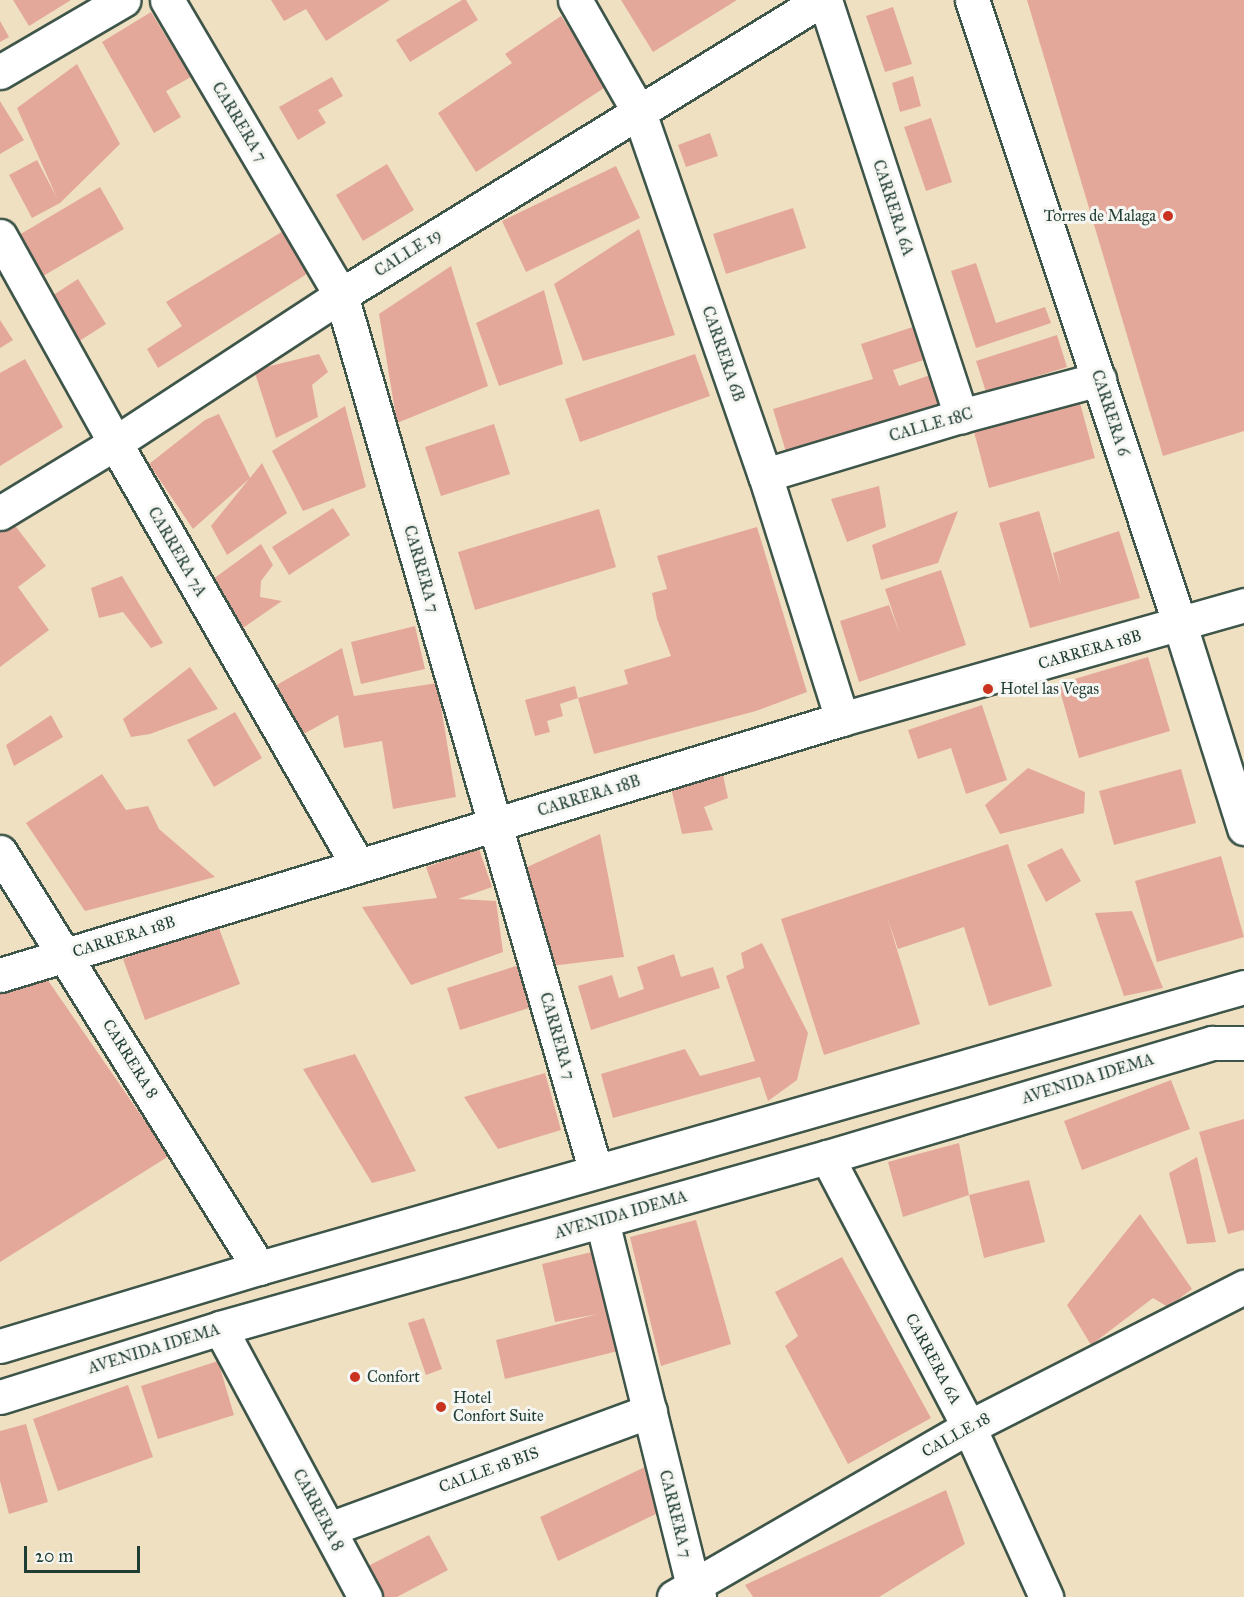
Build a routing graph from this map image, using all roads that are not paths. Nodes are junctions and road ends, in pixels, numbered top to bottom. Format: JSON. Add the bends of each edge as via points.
{"nodes":[{"id":1,"x":123,"y":0,"type":"edge"},
{"id":2,"x":167,"y":0,"type":"edge"},
{"id":3,"x":575,"y":0,"type":"edge"},
{"id":4,"x":823,"y":0,"type":"edge"},
{"id":5,"x":972,"y":0,"type":"edge"},
{"id":6,"x":0,"y":72,"type":"edge"},
{"id":7,"x":639,"y":112,"type":"junction"},
{"id":8,"x":0,"y":236,"type":"edge"},
{"id":9,"x":341,"y":295,"type":"junction"},
{"id":10,"x":1099,"y":379,"type":"junction"},
{"id":11,"x":961,"y":416,"type":"junction"},
{"id":12,"x":115,"y":443,"type":"junction"},
{"id":13,"x":765,"y":475,"type":"junction"},
{"id":14,"x":0,"y":513,"type":"edge"},
{"id":15,"x":1244,"y":605,"type":"edge"},
{"id":16,"x":1180,"y":625,"type":"junction"},
{"id":17,"x":842,"y":719,"type":"junction"},
{"id":18,"x":496,"y":824,"type":"junction"},
{"id":19,"x":1244,"y":828,"type":"edge"},
{"id":20,"x":0,"y":852,"type":"edge"},
{"id":21,"x":358,"y":866,"type":"junction"},
{"id":22,"x":66,"y":955,"type":"junction"},
{"id":23,"x":0,"y":975,"type":"edge"},
{"id":24,"x":1244,"y":987,"type":"edge"},
{"id":25,"x":1244,"y":1043,"type":"edge"},
{"id":26,"x":827,"y":1157,"type":"junction"},
{"id":27,"x":596,"y":1172,"type":"junction"},
{"id":28,"x":602,"y":1221,"type":"junction"},
{"id":29,"x":259,"y":1268,"type":"junction"},
{"id":30,"x":1244,"y":1287,"type":"edge"},
{"id":31,"x":220,"y":1328,"type":"junction"},
{"id":32,"x":0,"y":1346,"type":"edge"},
{"id":33,"x":0,"y":1397,"type":"edge"},
{"id":34,"x":650,"y":1411,"type":"junction"},
{"id":35,"x":969,"y":1427,"type":"junction"},
{"id":36,"x":329,"y":1530,"type":"junction"},
{"id":37,"x":689,"y":1594,"type":"edge"},
{"id":38,"x":365,"y":1597,"type":"edge"},
{"id":39,"x":1046,"y":1597,"type":"edge"}],
"edges":[{"from":1,"to":6,"type":"street"},
{"from":2,"to":9,"type":"street","name":"CARRERA 7"},
{"from":3,"to":7,"type":"street","name":"CARRERA 6B"},
{"from":4,"to":7,"type":"street","name":"CALLE 19"},
{"from":4,"to":11,"type":"street","name":"CARRERA 6A"},
{"from":5,"to":10,"type":"street","name":"CARRERA 6"},
{"from":7,"to":9,"type":"street","name":"CALLE 19"},
{"from":7,"to":13,"type":"street","name":"CARRERA 6B"},
{"from":8,"to":12,"type":"street","name":"CARRERA 7A"},
{"from":9,"to":12,"type":"street","name":"CALLE 19"},
{"from":9,"to":18,"type":"street","name":"CARRERA 7"},
{"from":10,"to":11,"type":"street","name":"CALLE 18C"},
{"from":10,"to":16,"type":"street","name":"CARRERA 6"},
{"from":11,"to":13,"type":"street","name":"CALLE 18C"},
{"from":12,"to":14,"type":"street","name":"CALLE 19"},
{"from":12,"to":21,"type":"street","name":"CARRERA 7A"},
{"from":13,"to":17,"type":"street","name":"CARRERA 6B"},
{"from":15,"to":16,"type":"street","name":"CARRERA 18B"},
{"from":16,"to":17,"type":"street","name":"CARRERA 18B"},
{"from":16,"to":19,"type":"street","name":"CARRERA 6"},
{"from":17,"to":18,"type":"street","name":"CARRERA 18B"},
{"from":18,"to":21,"type":"street","name":"CARRERA 18B"},
{"from":18,"to":27,"type":"street","name":"CARRERA 7"},
{"from":20,"to":22,"type":"street","name":"CARRERA 8"},
{"from":21,"to":22,"type":"street","name":"CARRERA 18B"},
{"from":22,"to":23,"type":"street","name":"CARRERA 18B"},
{"from":22,"to":29,"type":"street","name":"CARRERA 8"},
{"from":24,"to":27,"type":"street"},
{"from":25,"to":26,"type":"street","name":"AVENIDA IDEMA","via":[[1212,1042]]},
{"from":26,"to":28,"type":"street","name":"AVENIDA IDEMA"},
{"from":26,"to":35,"type":"street","name":"CARRERA 6A"},
{"from":27,"to":29,"type":"street"},
{"from":28,"to":31,"type":"street","name":"AVENIDA IDEMA"},
{"from":28,"to":34,"type":"street","name":"CARRERA 7"},
{"from":29,"to":32,"type":"street"},
{"from":30,"to":35,"type":"street","name":"CALLE 18"},
{"from":31,"to":33,"type":"street","name":"AVENIDA IDEMA"},
{"from":31,"to":36,"type":"street","name":"CARRERA 8"},
{"from":34,"to":36,"type":"street","name":"CALLE 18 BIS"},
{"from":34,"to":37,"type":"street","name":"CARRERA 7"},
{"from":35,"to":37,"type":"street","name":"CALLE 18"},
{"from":35,"to":39,"type":"street","name":"CARRERA 6A"},
{"from":36,"to":38,"type":"street","name":"CARRERA 8"}]}
